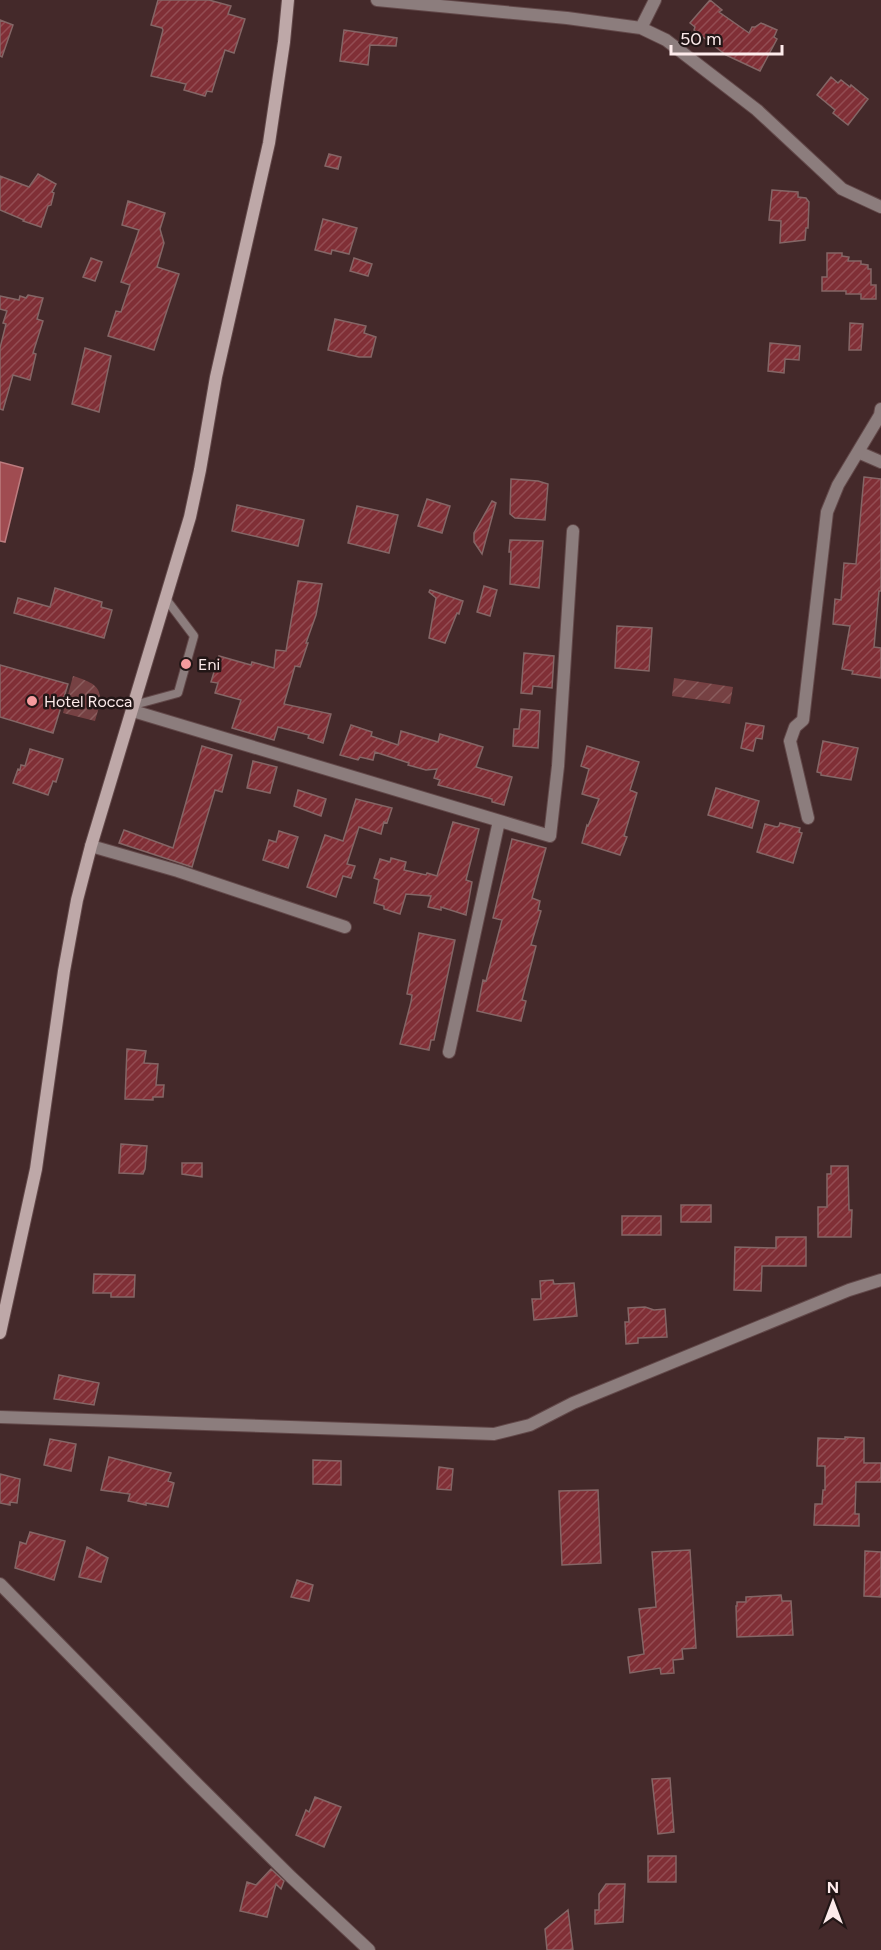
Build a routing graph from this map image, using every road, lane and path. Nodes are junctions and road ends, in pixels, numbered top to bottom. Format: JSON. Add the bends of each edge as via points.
{"nodes":[{"id":1,"x":288,"y":0,"type":"edge"},
{"id":2,"x":377,"y":0,"type":"edge"},
{"id":3,"x":655,"y":0,"type":"edge"},
{"id":4,"x":641,"y":28,"type":"junction"},
{"id":5,"x":881,"y":207,"type":"edge"},
{"id":6,"x":881,"y":409,"type":"edge"},
{"id":7,"x":858,"y":452,"type":"junction"},
{"id":8,"x":881,"y":462,"type":"edge"},
{"id":9,"x":573,"y":531,"type":"dead end"},
{"id":10,"x":165,"y":599,"type":"junction"},
{"id":11,"x":133,"y":708,"type":"junction"},
{"id":12,"x":808,"y":818,"type":"dead end"},
{"id":13,"x":499,"y":821,"type":"junction"},
{"id":14,"x":91,"y":846,"type":"junction"},
{"id":15,"x":345,"y":927,"type":"dead end"},
{"id":16,"x":449,"y":1052,"type":"dead end"},
{"id":17,"x":881,"y":1280,"type":"edge"},
{"id":18,"x":0,"y":1333,"type":"edge"},
{"id":19,"x":0,"y":1418,"type":"edge"},
{"id":20,"x":0,"y":1584,"type":"edge"},
{"id":21,"x":369,"y":1950,"type":"edge"}],
"edges":[{"from":1,"to":10,"type":"main road","via":[[269,143],[216,377],[190,517]]},
{"from":2,"to":4,"type":"street"},
{"from":3,"to":4,"type":"street"},
{"from":4,"to":5,"type":"street","via":[[666,40],[757,110],[842,189]]},
{"from":6,"to":7,"type":"street"},
{"from":7,"to":8,"type":"street"},
{"from":7,"to":12,"type":"street","via":[[827,512],[803,720],[795,727],[790,741]]},
{"from":9,"to":13,"type":"street","via":[[561,731],[550,836]]},
{"from":10,"to":11,"type":"main road"},
{"from":10,"to":11,"type":"lane","via":[[194,636],[178,693]]},
{"from":11,"to":13,"type":"street"},
{"from":11,"to":14,"type":"main road"},
{"from":13,"to":16,"type":"street"},
{"from":14,"to":15,"type":"street"},
{"from":14,"to":18,"type":"main road","via":[[64,971],[36,1169]]},
{"from":17,"to":19,"type":"street","via":[[585,1398],[530,1425],[494,1434]]},
{"from":20,"to":21,"type":"street","via":[[291,1877]]}]}
